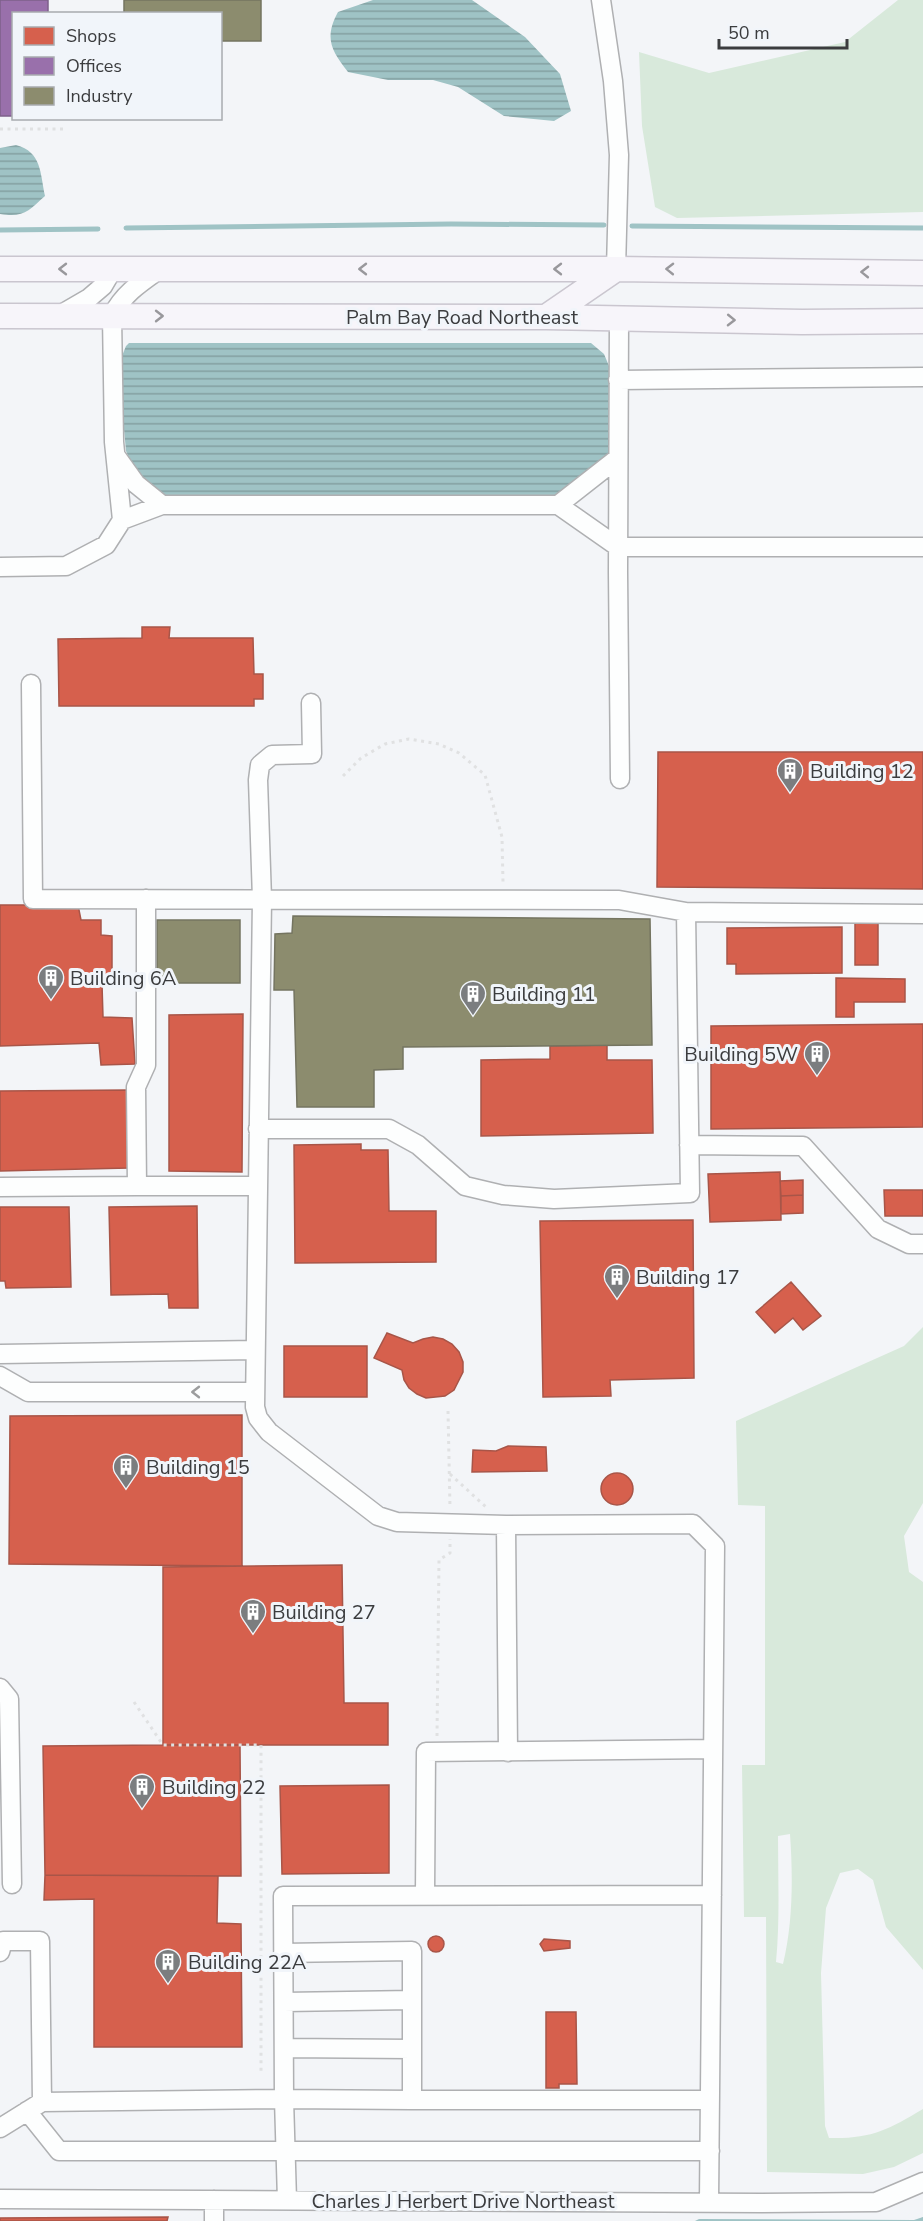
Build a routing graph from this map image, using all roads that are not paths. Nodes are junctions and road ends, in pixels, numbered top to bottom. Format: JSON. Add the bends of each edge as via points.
{"nodes":[{"id":1,"x":601,"y":0,"type":"edge"},
{"id":2,"x":160,"y":268,"type":"junction"},
{"id":3,"x":0,"y":269,"type":"edge"},
{"id":4,"x":113,"y":269,"type":"junction"},
{"id":5,"x":616,"y":269,"type":"junction"},
{"id":6,"x":923,"y":273,"type":"edge"},
{"id":7,"x":0,"y":316,"type":"edge"},
{"id":8,"x":58,"y":316,"type":"junction"},
{"id":9,"x":112,"y":316,"type":"junction"},
{"id":10,"x":546,"y":317,"type":"junction"},
{"id":11,"x":619,"y":318,"type":"junction"},
{"id":12,"x":923,"y":321,"type":"edge"},
{"id":13,"x":923,"y":377,"type":"edge"},
{"id":14,"x":618,"y":380,"type":"junction"},
{"id":15,"x":115,"y":455,"type":"junction"},
{"id":16,"x":618,"y":458,"type":"junction"},
{"id":17,"x":162,"y":505,"type":"junction"},
{"id":18,"x":558,"y":505,"type":"junction"},
{"id":19,"x":122,"y":520,"type":"junction"},
{"id":20,"x":618,"y":547,"type":"junction"},
{"id":21,"x":923,"y":547,"type":"edge"},
{"id":22,"x":0,"y":567,"type":"edge"},
{"id":23,"x":31,"y":684,"type":"dead end"},
{"id":24,"x":311,"y":703,"type":"dead end"},
{"id":25,"x":620,"y":779,"type":"dead end"},
{"id":26,"x":146,"y":899,"type":"junction"},
{"id":27,"x":262,"y":899,"type":"junction"},
{"id":28,"x":686,"y":912,"type":"junction"},
{"id":29,"x":923,"y":914,"type":"edge"},
{"id":30,"x":258,"y":1129,"type":"junction"},
{"id":31,"x":689,"y":1145,"type":"junction"},
{"id":32,"x":137,"y":1186,"type":"junction"},
{"id":33,"x":258,"y":1186,"type":"junction"},
{"id":34,"x":0,"y":1187,"type":"edge"},
{"id":35,"x":923,"y":1244,"type":"edge"},
{"id":36,"x":255,"y":1350,"type":"junction"},
{"id":37,"x":1,"y":1352,"type":"edge"},
{"id":38,"x":0,"y":1376,"type":"edge"},
{"id":39,"x":255,"y":1392,"type":"junction"},
{"id":40,"x":506,"y":1525,"type":"junction"},
{"id":41,"x":0,"y":1688,"type":"edge"},
{"id":42,"x":713,"y":1749,"type":"junction"},
{"id":43,"x":508,"y":1752,"type":"junction"},
{"id":44,"x":12,"y":1884,"type":"dead end"},
{"id":45,"x":425,"y":1895,"type":"junction"},
{"id":46,"x":711,"y":1895,"type":"junction"},
{"id":47,"x":0,"y":1952,"type":"edge"},
{"id":48,"x":283,"y":1953,"type":"junction"},
{"id":49,"x":412,"y":2000,"type":"junction"},
{"id":50,"x":284,"y":2002,"type":"junction"},
{"id":51,"x":284,"y":2048,"type":"junction"},
{"id":52,"x":412,"y":2049,"type":"junction"},
{"id":53,"x":284,"y":2099,"type":"junction"},
{"id":54,"x":412,"y":2100,"type":"junction"},
{"id":55,"x":710,"y":2100,"type":"junction"},
{"id":56,"x":34,"y":2107,"type":"junction"},
{"id":57,"x":0,"y":2128,"type":"edge"},
{"id":58,"x":285,"y":2151,"type":"junction"},
{"id":59,"x":710,"y":2151,"type":"junction"},
{"id":60,"x":923,"y":2182,"type":"edge"},
{"id":61,"x":0,"y":2199,"type":"edge"},
{"id":62,"x":214,"y":2200,"type":"junction"},
{"id":63,"x":287,"y":2200,"type":"junction"},
{"id":64,"x":709,"y":2202,"type":"junction"},
{"id":65,"x":214,"y":2221,"type":"edge"}],
"edges":[{"from":1,"to":5,"type":"street","via":[[620,155]]},
{"from":2,"to":4,"type":"main road"},
{"from":5,"to":2,"type":"main road","one_way":true},
{"from":2,"to":9,"type":"street","via":[[131,290]]},
{"from":4,"to":3,"type":"main road","one_way":true},
{"from":4,"to":8,"type":"street","via":[[104,286]]},
{"from":6,"to":5,"type":"main road","one_way":true},
{"from":5,"to":10,"type":"main road"},
{"from":7,"to":8,"type":"main road","name":"Palm Bay Road Northeast"},
{"from":8,"to":9,"type":"main road","name":"Palm Bay Road Northeast"},
{"from":9,"to":10,"type":"main road","name":"Palm Bay Road Northeast","one_way":true},
{"from":9,"to":15,"type":"street"},
{"from":10,"to":11,"type":"main road","name":"Palm Bay Road Northeast"},
{"from":11,"to":12,"type":"main road","name":"Palm Bay Road Northeast","one_way":true},
{"from":11,"to":14,"type":"street"},
{"from":13,"to":14,"type":"street"},
{"from":14,"to":16,"type":"street"},
{"from":15,"to":17,"type":"street","via":[[136,484]]},
{"from":15,"to":19,"type":"street"},
{"from":16,"to":18,"type":"street"},
{"from":16,"to":20,"type":"street"},
{"from":17,"to":18,"type":"street"},
{"from":17,"to":19,"type":"street"},
{"from":18,"to":20,"type":"street"},
{"from":19,"to":22,"type":"street","via":[[105,545],[66,566]]},
{"from":20,"to":21,"type":"street"},
{"from":20,"to":25,"type":"street"},
{"from":23,"to":26,"type":"street","via":[[33,899]]},
{"from":24,"to":27,"type":"street","via":[[312,754],[272,754],[260,765]]},
{"from":26,"to":27,"type":"street"},
{"from":26,"to":32,"type":"street","via":[[146,1065],[136,1087]]},
{"from":27,"to":28,"type":"street","via":[[619,900]]},
{"from":27,"to":30,"type":"street"},
{"from":28,"to":29,"type":"street"},
{"from":28,"to":31,"type":"street"},
{"from":30,"to":31,"type":"street","via":[[389,1129],[418,1145],[465,1186],[503,1195],[554,1199],[690,1193]]},
{"from":30,"to":33,"type":"street"},
{"from":31,"to":35,"type":"street","via":[[804,1146],[878,1229],[909,1244]]},
{"from":32,"to":33,"type":"street"},
{"from":32,"to":34,"type":"street"},
{"from":33,"to":36,"type":"street"},
{"from":36,"to":37,"type":"street"},
{"from":36,"to":39,"type":"street"},
{"from":39,"to":38,"type":"street","one_way":true,"via":[[28,1392]]},
{"from":39,"to":40,"type":"street","via":[[258,1418],[269,1432],[378,1516],[397,1522]]},
{"from":40,"to":42,"type":"street","via":[[693,1524],[715,1546]]},
{"from":40,"to":43,"type":"street"},
{"from":41,"to":44,"type":"street","via":[[9,1699]]},
{"from":42,"to":43,"type":"street"},
{"from":42,"to":46,"type":"street"},
{"from":43,"to":45,"type":"street","via":[[426,1752]]},
{"from":45,"to":46,"type":"street"},
{"from":45,"to":48,"type":"street","via":[[283,1896]]},
{"from":46,"to":55,"type":"street"},
{"from":47,"to":56,"type":"street","via":[[3,1941],[40,1941]]},
{"from":48,"to":49,"type":"street","via":[[412,1951]]},
{"from":48,"to":50,"type":"street"},
{"from":49,"to":50,"type":"street"},
{"from":49,"to":52,"type":"street"},
{"from":50,"to":51,"type":"street"},
{"from":51,"to":52,"type":"street"},
{"from":51,"to":53,"type":"street"},
{"from":52,"to":54,"type":"street"},
{"from":53,"to":54,"type":"street"},
{"from":53,"to":56,"type":"street"},
{"from":53,"to":58,"type":"street"},
{"from":54,"to":55,"type":"street"},
{"from":55,"to":59,"type":"street"},
{"from":56,"to":57,"type":"street"},
{"from":56,"to":58,"type":"street","via":[[59,2151]]},
{"from":58,"to":59,"type":"street"},
{"from":58,"to":63,"type":"street"},
{"from":59,"to":64,"type":"street"},
{"from":60,"to":64,"type":"street","name":"Charles J Herbert Drive Northeast","via":[[876,2202]]},
{"from":61,"to":62,"type":"street","name":"Charles J Herbert Drive Northeast"},
{"from":62,"to":63,"type":"street","name":"Charles J Herbert Drive Northeast"},
{"from":62,"to":65,"type":"street"},
{"from":63,"to":64,"type":"street","name":"Charles J Herbert Drive Northeast"}]}
